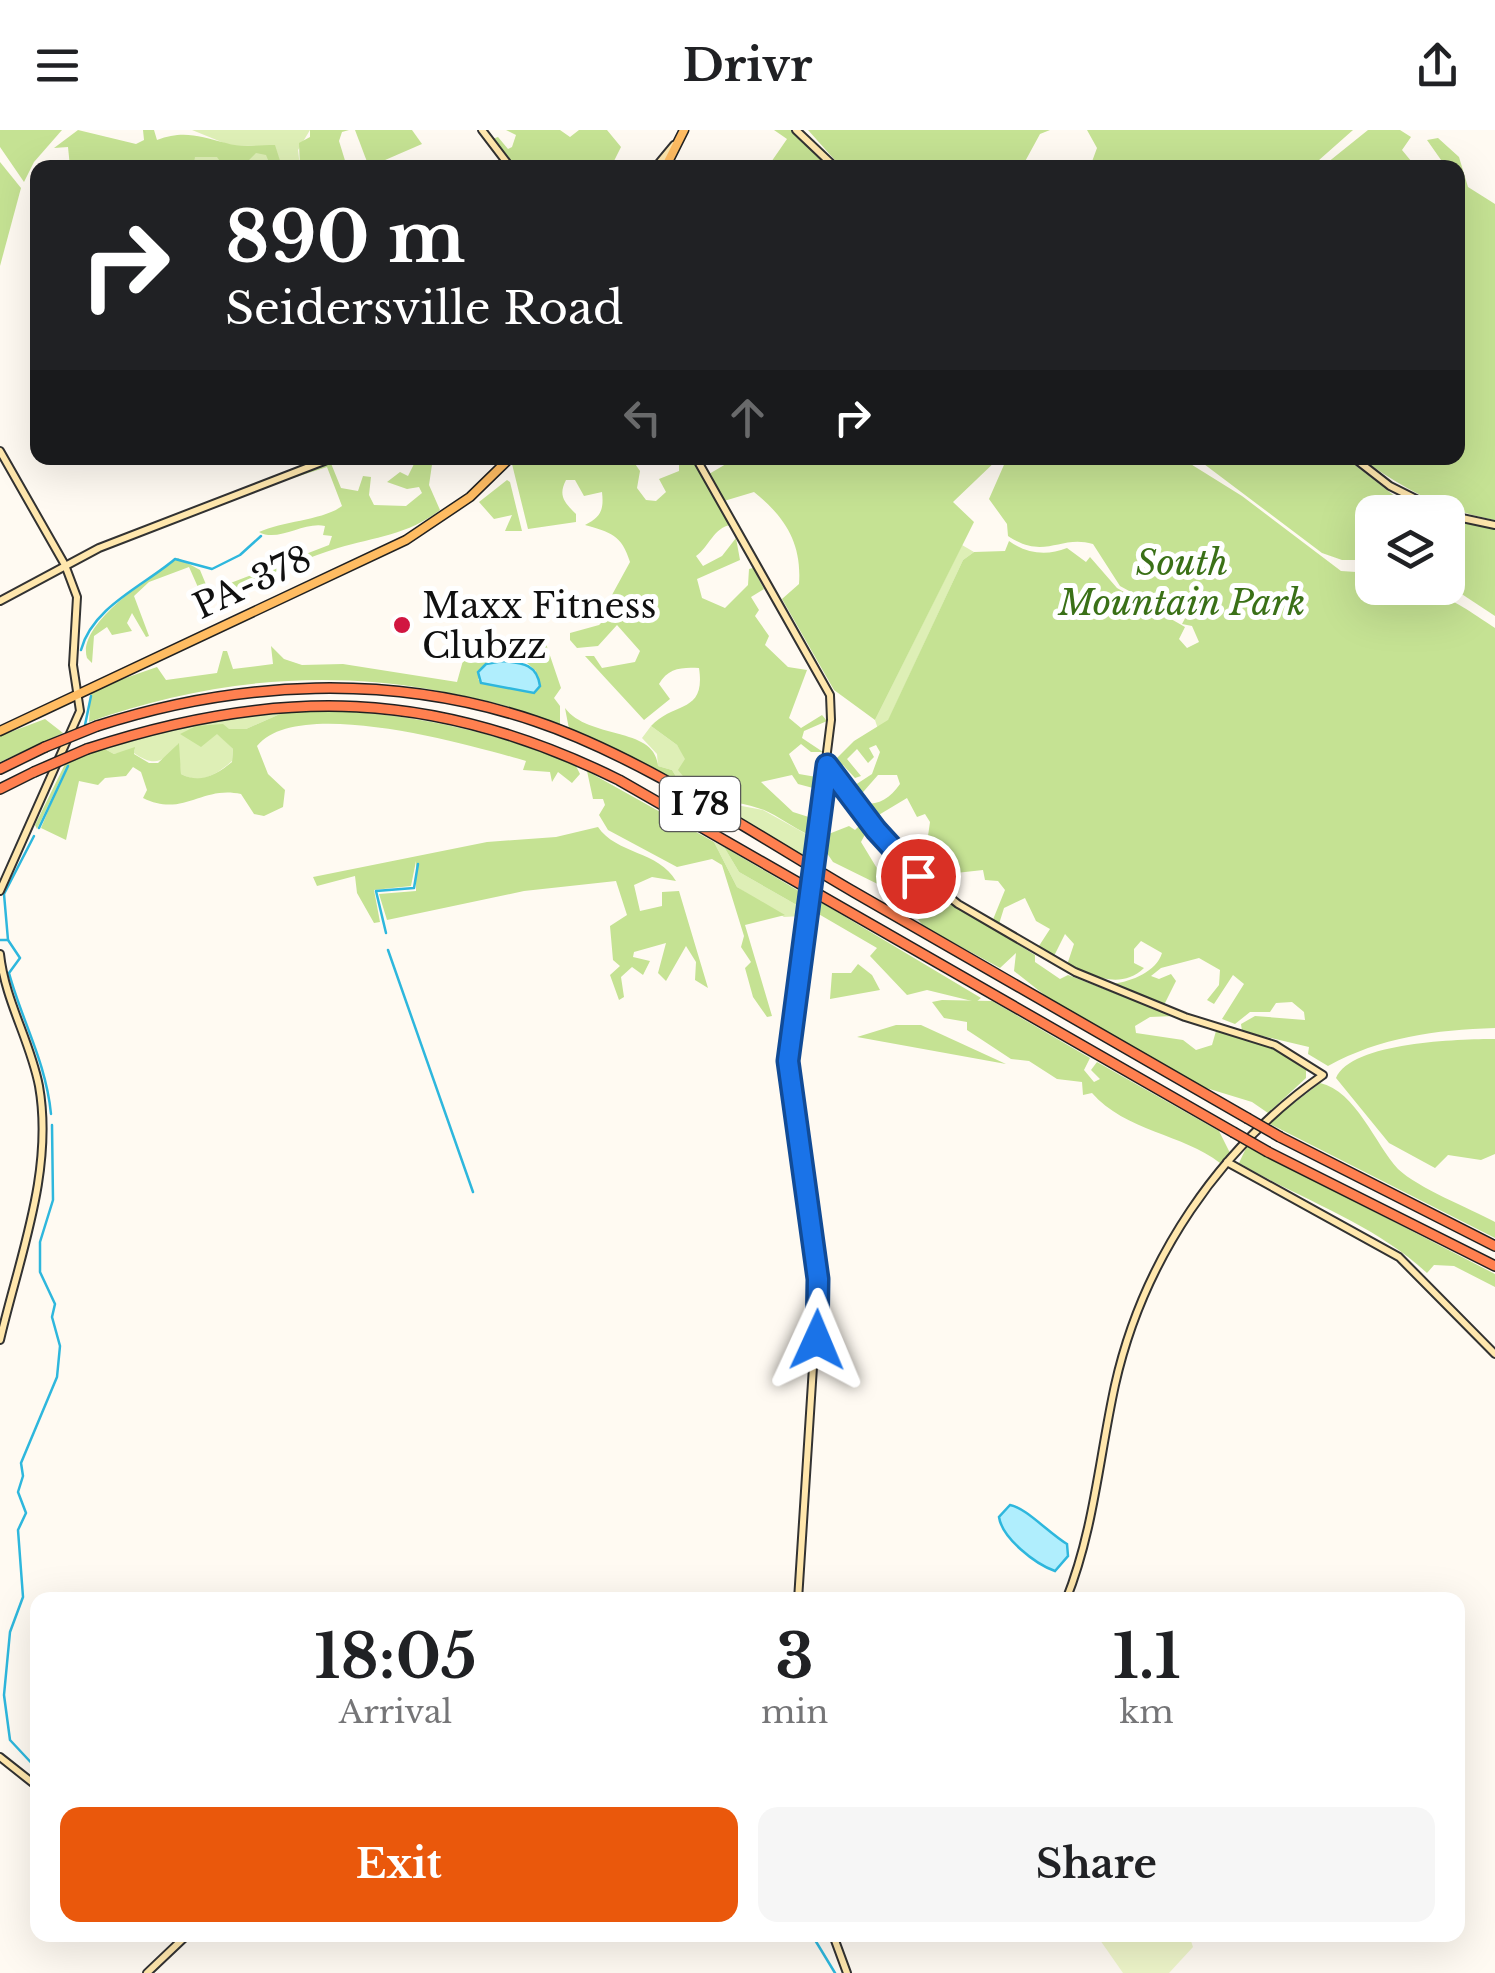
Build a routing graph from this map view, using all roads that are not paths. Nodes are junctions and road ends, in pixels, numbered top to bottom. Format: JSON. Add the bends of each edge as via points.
{"nodes":[{"id":1,"x":482,"y":130,"type":"edge"},
{"id":2,"x":796,"y":130,"type":"edge"},
{"id":3,"x":682,"y":133,"type":"edge"},
{"id":4,"x":505,"y":160,"type":"edge"},
{"id":5,"x":661,"y":160,"type":"edge"},
{"id":6,"x":669,"y":160,"type":"edge"},
{"id":7,"x":828,"y":160,"type":"edge"},
{"id":8,"x":0,"y":451,"type":"edge"},
{"id":9,"x":314,"y":465,"type":"edge"},
{"id":10,"x":503,"y":465,"type":"edge"},
{"id":11,"x":700,"y":465,"type":"edge"},
{"id":12,"x":1363,"y":465,"type":"edge"},
{"id":13,"x":1407,"y":495,"type":"edge"},
{"id":14,"x":1465,"y":519,"type":"edge"},
{"id":15,"x":1495,"y":526,"type":"edge"},
{"id":16,"x":65,"y":564,"type":"junction"},
{"id":17,"x":0,"y":601,"type":"edge"},
{"id":18,"x":76,"y":694,"type":"junction"},
{"id":19,"x":0,"y":730,"type":"edge"},
{"id":20,"x":827,"y":765,"type":"junction"},
{"id":21,"x":0,"y":769,"type":"edge"},
{"id":22,"x":0,"y":789,"type":"edge"},
{"id":23,"x":0,"y":891,"type":"edge"},
{"id":24,"x":0,"y":954,"type":"edge"},
{"id":25,"x":1227,"y":1162,"type":"junction"},
{"id":26,"x":1495,"y":1246,"type":"edge"},
{"id":27,"x":1495,"y":1266,"type":"edge"},
{"id":28,"x":0,"y":1340,"type":"edge"},
{"id":29,"x":1495,"y":1354,"type":"edge"},
{"id":30,"x":799,"y":1592,"type":"edge"},
{"id":31,"x":1069,"y":1592,"type":"edge"},
{"id":32,"x":0,"y":1758,"type":"edge"},
{"id":33,"x":30,"y":1781,"type":"edge"},
{"id":34,"x":180,"y":1942,"type":"edge"},
{"id":35,"x":836,"y":1942,"type":"edge"},
{"id":36,"x":147,"y":1973,"type":"edge"},
{"id":37,"x":847,"y":1973,"type":"edge"}],
"edges":[{"from":1,"to":4,"type":"street"},
{"from":2,"to":7,"type":"street"},
{"from":3,"to":5,"type":"street"},
{"from":3,"to":6,"type":"main road"},
{"from":8,"to":16,"type":"street"},
{"from":9,"to":16,"type":"street"},
{"from":10,"to":18,"type":"main road","name":"PA-378","via":[[470,497],[406,540]]},
{"from":11,"to":20,"type":"street","via":[[828,687]]},
{"from":12,"to":13,"type":"street"},
{"from":14,"to":15,"type":"street"},
{"from":16,"to":17,"type":"street"},
{"from":16,"to":18,"type":"street","via":[[79,610]]},
{"from":18,"to":19,"type":"main road","name":"PA-378"},
{"from":18,"to":23,"type":"street","via":[[78,724]]},
{"from":20,"to":25,"type":"street","via":[[900,858],[985,921],[1075,972],[1275,1045],[1323,1074]]},
{"from":20,"to":30,"type":"street","bridge":true,"via":[[788,1061],[819,1303]]},
{"from":21,"to":26,"type":"highway","number":"I 78","bridge":true,"via":[[97,726],[222,694],[316,687],[462,701],[536,721],[622,760],[1280,1137]]},
{"from":22,"to":27,"type":"highway","number":"I 78","bridge":true,"via":[[87,749],[195,717],[316,704],[424,714],[530,740],[619,780],[1268,1152]]},
{"from":24,"to":28,"type":"street","via":[[36,1074],[43,1134],[36,1194]]},
{"from":25,"to":29,"type":"street","via":[[1400,1257]]},
{"from":25,"to":31,"type":"street","via":[[1176,1234],[1137,1315]]},
{"from":32,"to":33,"type":"street"},
{"from":34,"to":36,"type":"street"},
{"from":35,"to":37,"type":"street"}]}
